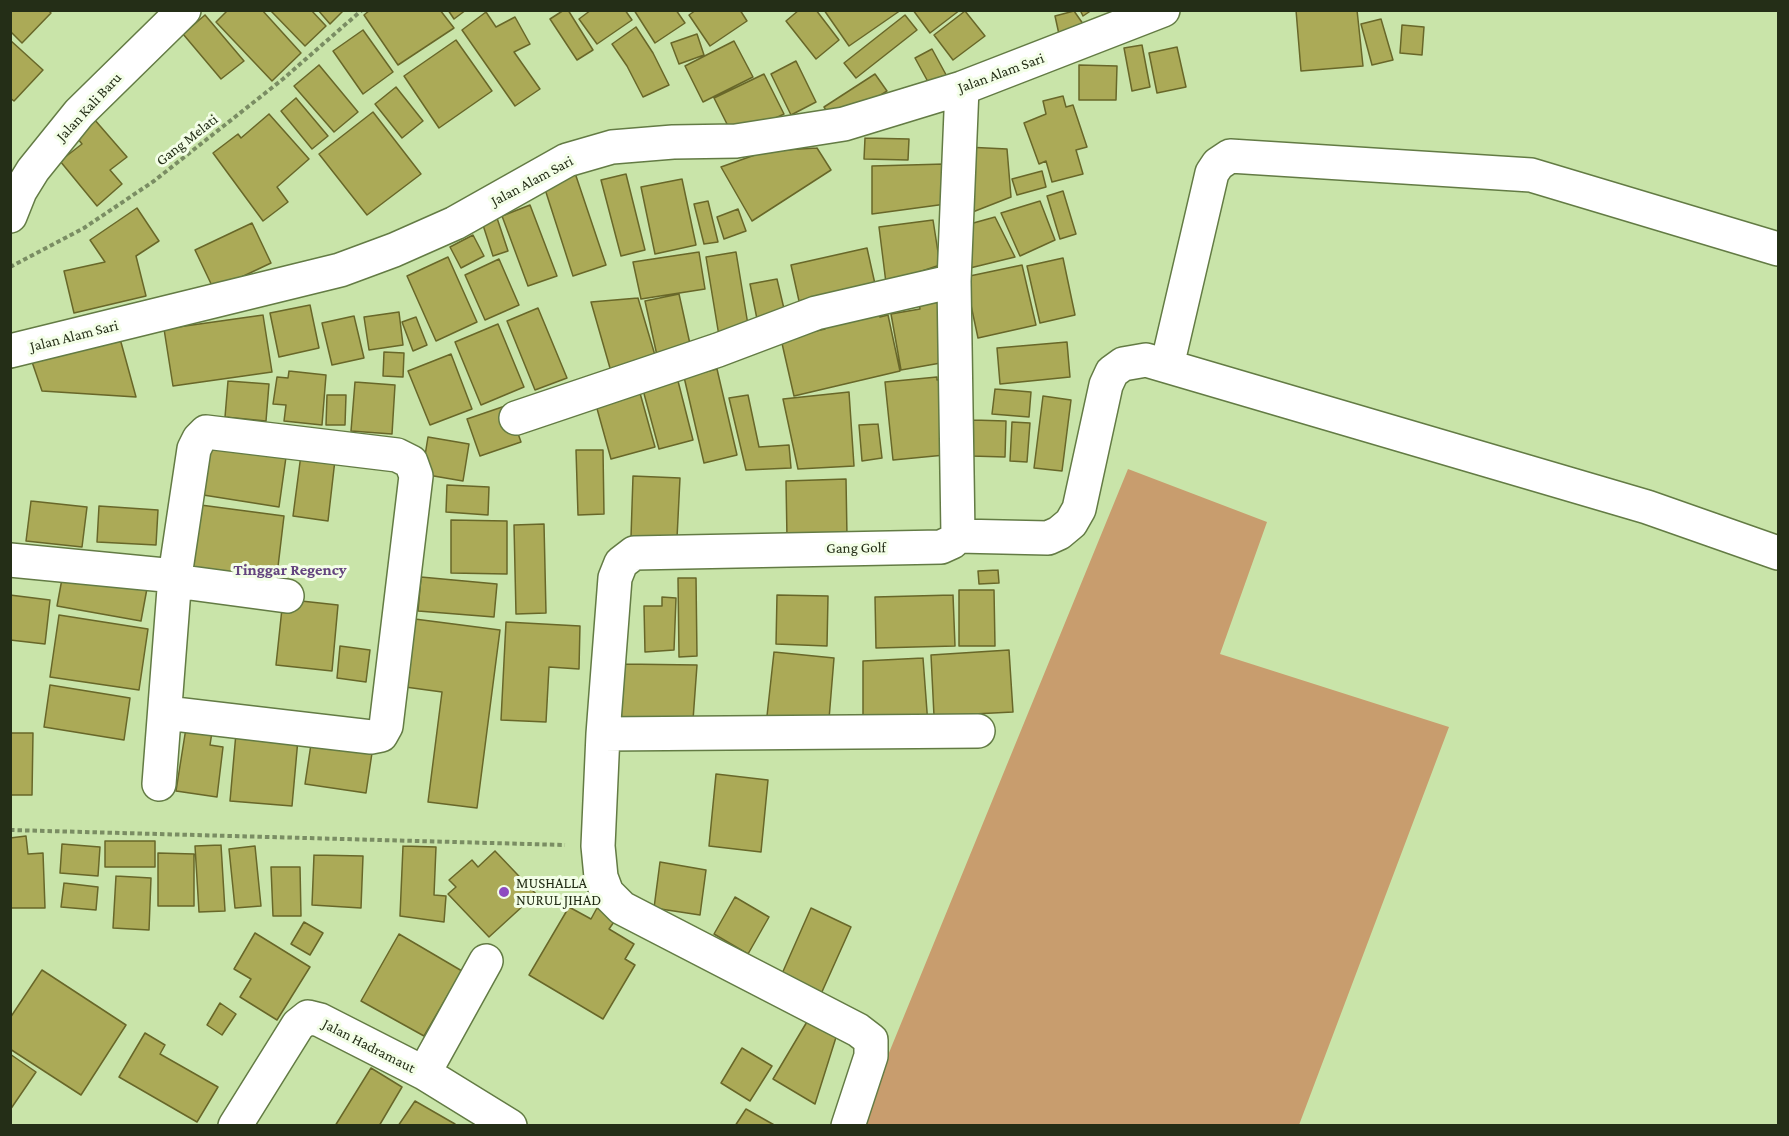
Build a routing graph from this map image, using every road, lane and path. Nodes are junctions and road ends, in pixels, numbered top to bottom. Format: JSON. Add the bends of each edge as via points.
{"nodes":[{"id":1,"x":184,"y":10,"type":"edge"},
{"id":2,"x":362,"y":10,"type":"edge"},
{"id":3,"x":1163,"y":10,"type":"edge"},
{"id":4,"x":962,"y":88,"type":"junction"},
{"id":5,"x":10,"y":216,"type":"edge"},
{"id":6,"x":1779,"y":249,"type":"edge"},
{"id":7,"x":10,"y":267,"type":"edge"},
{"id":8,"x":954,"y":281,"type":"junction"},
{"id":9,"x":10,"y":351,"type":"edge"},
{"id":10,"x":1167,"y":366,"type":"junction"},
{"id":11,"x":516,"y":418,"type":"dead end"},
{"id":12,"x":958,"y":536,"type":"junction"},
{"id":13,"x":1779,"y":554,"type":"edge"},
{"id":14,"x":10,"y":560,"type":"edge"},
{"id":15,"x":175,"y":579,"type":"junction"},
{"id":16,"x":288,"y":596,"type":"dead end"},
{"id":17,"x":166,"y":713,"type":"junction"},
{"id":18,"x":978,"y":731,"type":"dead end"},
{"id":19,"x":603,"y":734,"type":"junction"},
{"id":20,"x":159,"y":783,"type":"dead end"},
{"id":21,"x":10,"y":830,"type":"edge"},
{"id":22,"x":600,"y":861,"type":"junction"},
{"id":23,"x":486,"y":961,"type":"dead end"},
{"id":24,"x":424,"y":1073,"type":"junction"},
{"id":25,"x":235,"y":1125,"type":"edge"},
{"id":26,"x":510,"y":1125,"type":"edge"},
{"id":27,"x":848,"y":1125,"type":"edge"}],
"edges":[{"from":1,"to":5,"type":"street","name":"Jalan Kali Baru","via":[[80,113],[33,170]]},
{"from":2,"to":7,"type":"path","name":"Gang Melati","via":[[283,79],[154,181],[84,228]]},
{"from":3,"to":4,"type":"street","name":"Jalan Alam Sari"},
{"from":4,"to":8,"type":"street"},
{"from":4,"to":9,"type":"street","name":"Jalan Alam Sari","via":[[844,124],[736,141],[612,147],[567,160],[455,223],[340,270]]},
{"from":6,"to":10,"type":"street","via":[[1531,175],[1230,156],[1212,173]]},
{"from":8,"to":11,"type":"street","via":[[816,313]]},
{"from":8,"to":12,"type":"street"},
{"from":10,"to":12,"type":"street","via":[[1146,360],[1123,364],[1112,372],[1079,509],[1059,533],[1048,538]]},
{"from":10,"to":13,"type":"street","via":[[1647,507]]},
{"from":12,"to":19,"type":"street","name":"Gang Golf","via":[[941,547],[634,553],[621,563],[615,578]]},
{"from":14,"to":15,"type":"street"},
{"from":15,"to":16,"type":"street"},
{"from":15,"to":17,"type":"street"},
{"from":15,"to":17,"type":"street","via":[[194,449],[206,432],[397,455],[411,462],[416,476],[386,726],[381,735],[371,737]]},
{"from":17,"to":20,"type":"street"},
{"from":18,"to":19,"type":"street"},
{"from":19,"to":22,"type":"street","name":"Gang Golf"},
{"from":21,"to":22,"type":"path"},
{"from":22,"to":27,"type":"street","via":[[607,893],[622,908],[871,1040],[871,1056]]},
{"from":23,"to":24,"type":"street"},
{"from":24,"to":25,"type":"street","name":"Jalan Hadramaut","via":[[308,1017],[298,1025]]},
{"from":24,"to":26,"type":"street","name":"Jalan Hadramaut"}]}
